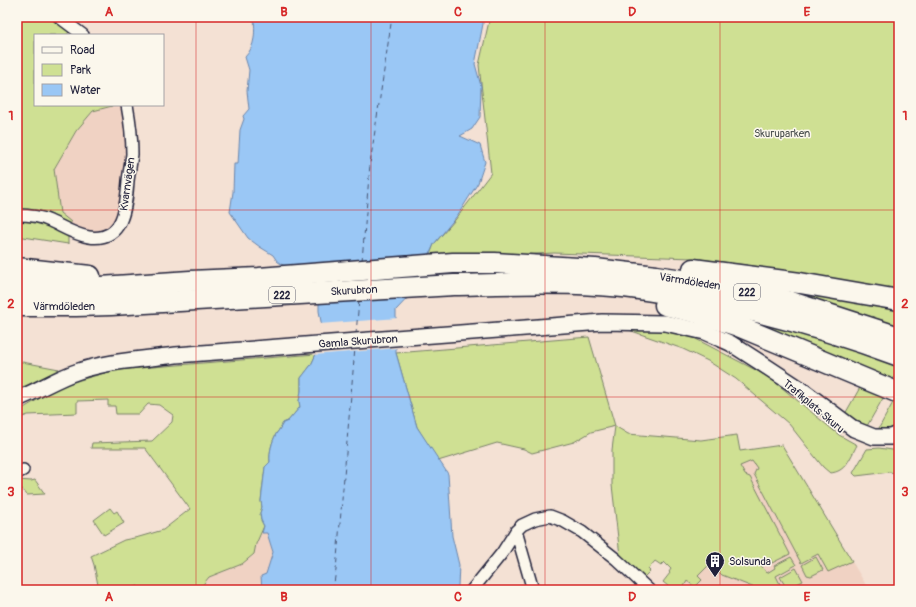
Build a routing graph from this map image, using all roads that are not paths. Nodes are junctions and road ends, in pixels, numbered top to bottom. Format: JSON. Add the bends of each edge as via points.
{"nodes":[{"id":1,"x":59,"y":17,"type":"edge"},
{"id":2,"x":82,"y":34,"type":"edge"},
{"id":3,"x":127,"y":106,"type":"edge"},
{"id":4,"x":17,"y":215,"type":"edge"},
{"id":5,"x":17,"y":268,"type":"edge"},
{"id":6,"x":596,"y":277,"type":"junction"},
{"id":7,"x":17,"y":287,"type":"edge"},
{"id":8,"x":109,"y":290,"type":"junction"},
{"id":9,"x":899,"y":300,"type":"edge"},
{"id":10,"x":17,"y":306,"type":"edge"},
{"id":11,"x":602,"y":322,"type":"joint"},
{"id":12,"x":894,"y":345,"type":"edge"},
{"id":13,"x":899,"y":393,"type":"edge"},
{"id":14,"x":17,"y":399,"type":"edge"},
{"id":15,"x":899,"y":434,"type":"edge"},
{"id":16,"x":866,"y":439,"type":"junction"},
{"id":17,"x":899,"y":445,"type":"edge"},
{"id":18,"x":516,"y":531,"type":"junction"},
{"id":19,"x":472,"y":590,"type":"edge"},
{"id":20,"x":533,"y":590,"type":"edge"},
{"id":21,"x":650,"y":590,"type":"edge"}],
"edges":[{"from":1,"to":2,"type":"street"},
{"from":3,"to":4,"type":"street","name":"Kvarnvägen","via":[[131,158],[124,214],[114,231],[106,236],[91,238],[38,217]]},
{"from":5,"to":8,"type":"highway","via":[[70,275]]},
{"from":6,"to":8,"type":"highway","name":"Skurubron","number":"222","via":[[510,284]]},
{"from":6,"to":8,"type":"highway","name":"Skurubron","number":"222","via":[[554,258],[190,281]]},
{"from":6,"to":9,"type":"highway","via":[[646,264],[743,274]]},
{"from":6,"to":12,"type":"highway","name":"Värmdöleden","number":"222","via":[[772,315]]},
{"from":6,"to":13,"type":"highway","via":[[656,303],[731,324]]},
{"from":7,"to":8,"type":"highway","name":"Värmdöleden","number":"222"},
{"from":8,"to":10,"type":"highway","name":"Värmdöleden","number":"222","via":[[76,306]]},
{"from":11,"to":14,"type":"main road","name":"Gamla Skurubron","via":[[176,354],[114,362],[78,371]]},
{"from":11,"to":16,"type":"main road","name":"Trafikplats Skuru","via":[[665,323],[705,332],[730,343],[776,373],[824,417],[841,429]]},
{"from":15,"to":16,"type":"main road"},
{"from":16,"to":17,"type":"main road","name":"Trafikplats Skuru"},
{"from":18,"to":19,"type":"street"},
{"from":18,"to":20,"type":"street"},
{"from":18,"to":21,"type":"street","via":[[535,519],[550,516],[563,521],[582,532]]}]}
